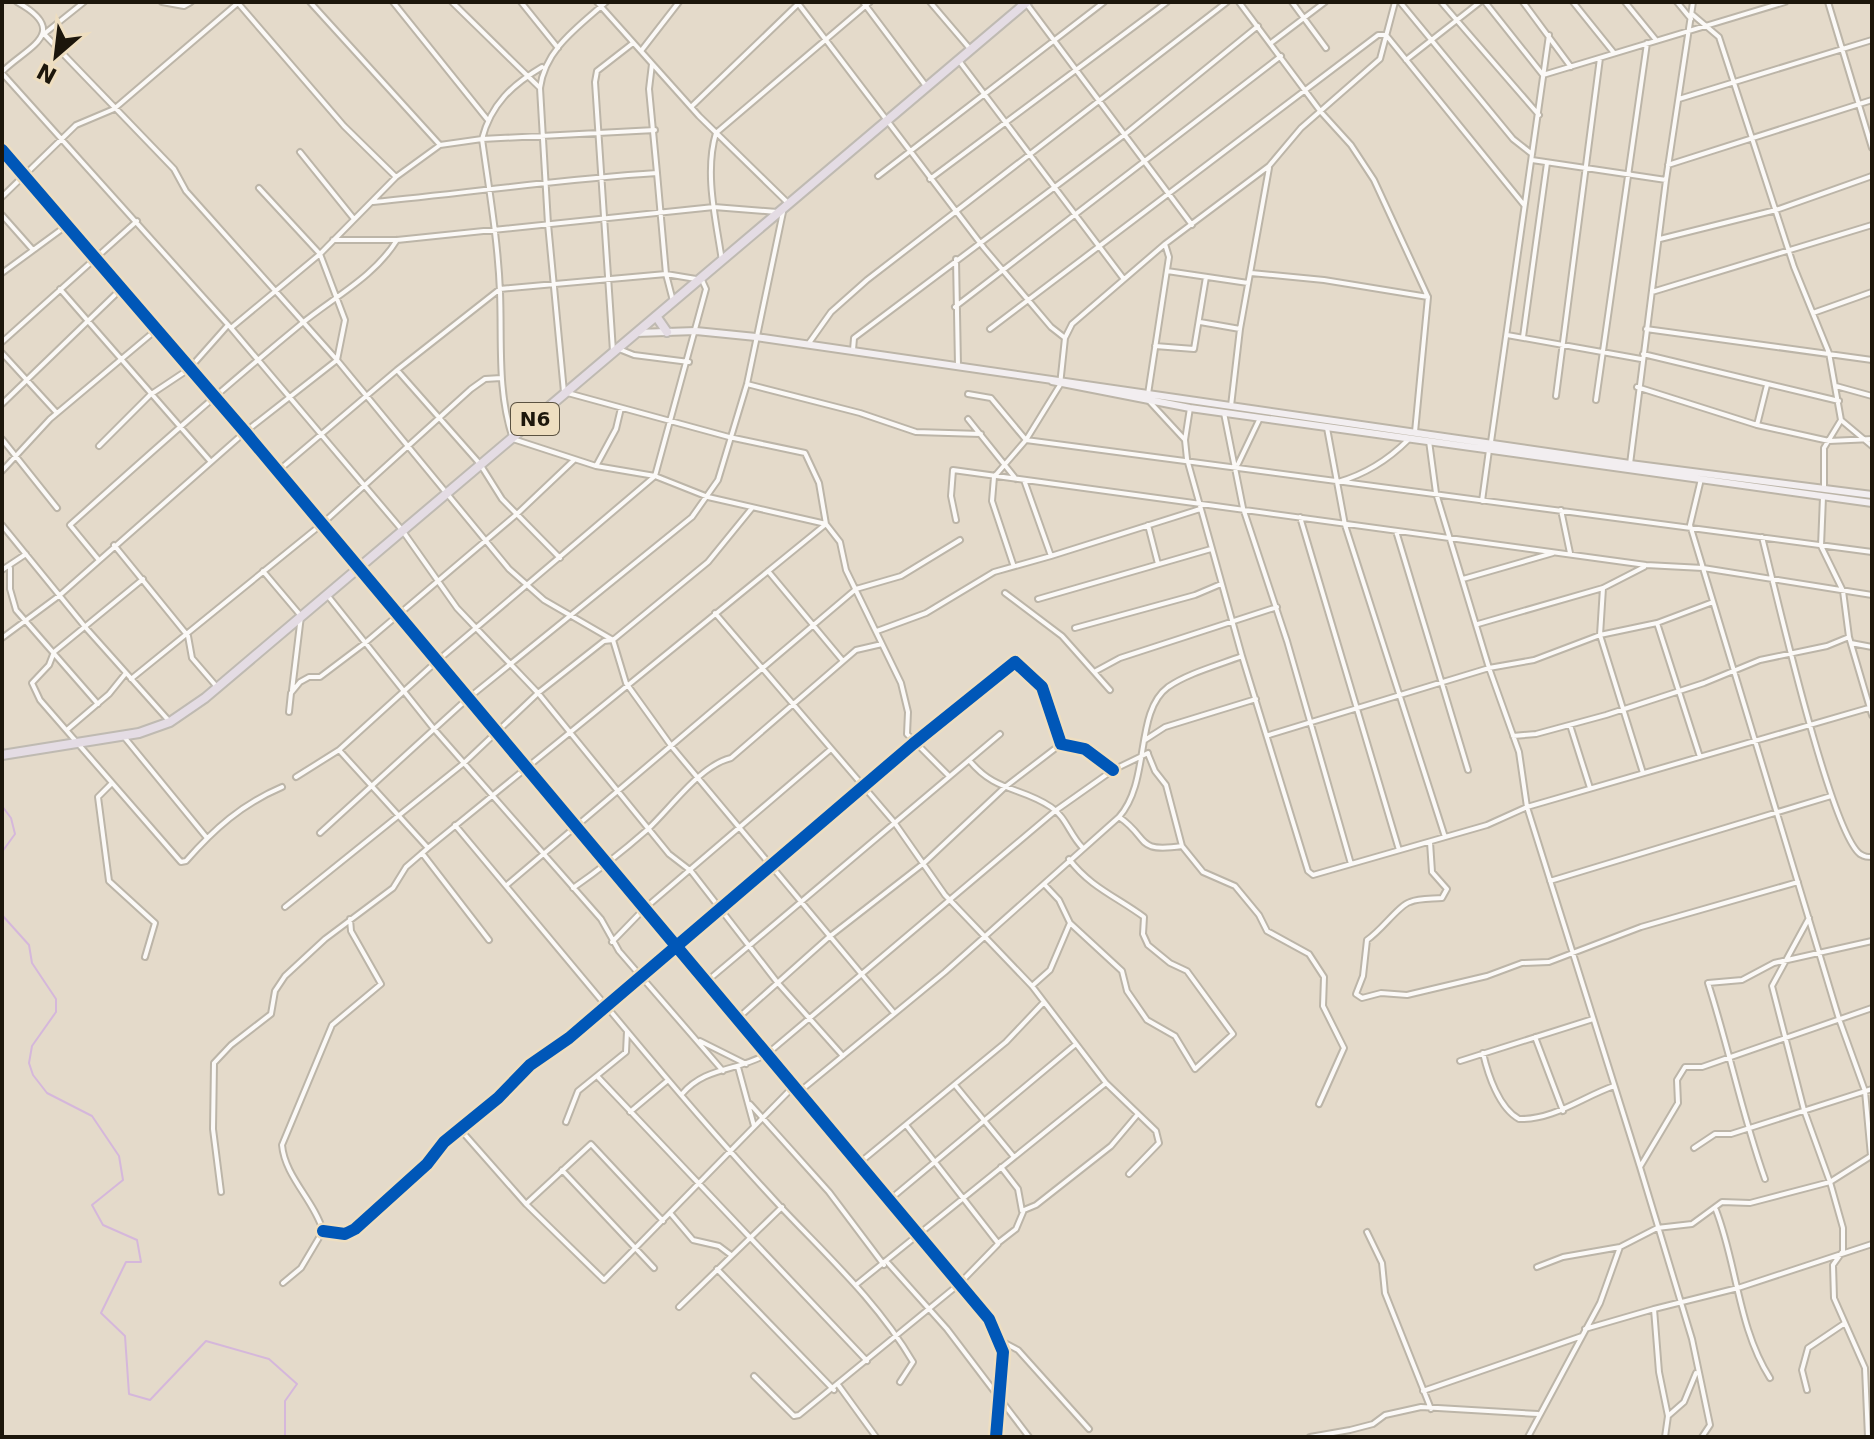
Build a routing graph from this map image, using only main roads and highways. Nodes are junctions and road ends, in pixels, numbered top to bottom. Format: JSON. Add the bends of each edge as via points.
{"nodes":[{"id":1,"x":1026,"y":3,"type":"edge"},
{"id":2,"x":656,"y":316,"type":"junction"},
{"id":3,"x":667,"y":332,"type":"junction"},
{"id":4,"x":635,"y":333,"type":"junction"},
{"id":5,"x":1148,"y":398,"type":"junction"},
{"id":6,"x":1412,"y":435,"type":"junction"},
{"id":7,"x":1490,"y":446,"type":"junction"},
{"id":8,"x":1629,"y":467,"type":"junction"},
{"id":9,"x":1824,"y":493,"type":"junction"},
{"id":10,"x":1872,"y":495,"type":"edge"},
{"id":11,"x":1872,"y":503,"type":"edge"},
{"id":12,"x":2,"y":755,"type":"edge"}],
"edges":[{"from":1,"to":2,"type":"highway","number":"N6"},
{"from":2,"to":3,"type":"highway"},
{"from":2,"to":4,"type":"highway","number":"N6"},
{"from":3,"to":4,"type":"main road"},
{"from":3,"to":5,"type":"main road","via":[[853,350]]},
{"from":4,"to":12,"type":"highway","number":"N6","via":[[217,688],[170,722],[123,736]]},
{"from":5,"to":6,"type":"main road"},
{"from":5,"to":6,"type":"main road","via":[[1327,428]]},
{"from":6,"to":7,"type":"main road"},
{"from":6,"to":7,"type":"main road","via":[[1429,443]]},
{"from":7,"to":8,"type":"main road"},
{"from":8,"to":9,"type":"main road"},
{"from":8,"to":9,"type":"main road","via":[[1702,471]]},
{"from":9,"to":10,"type":"main road"},
{"from":9,"to":11,"type":"main road"}]}
